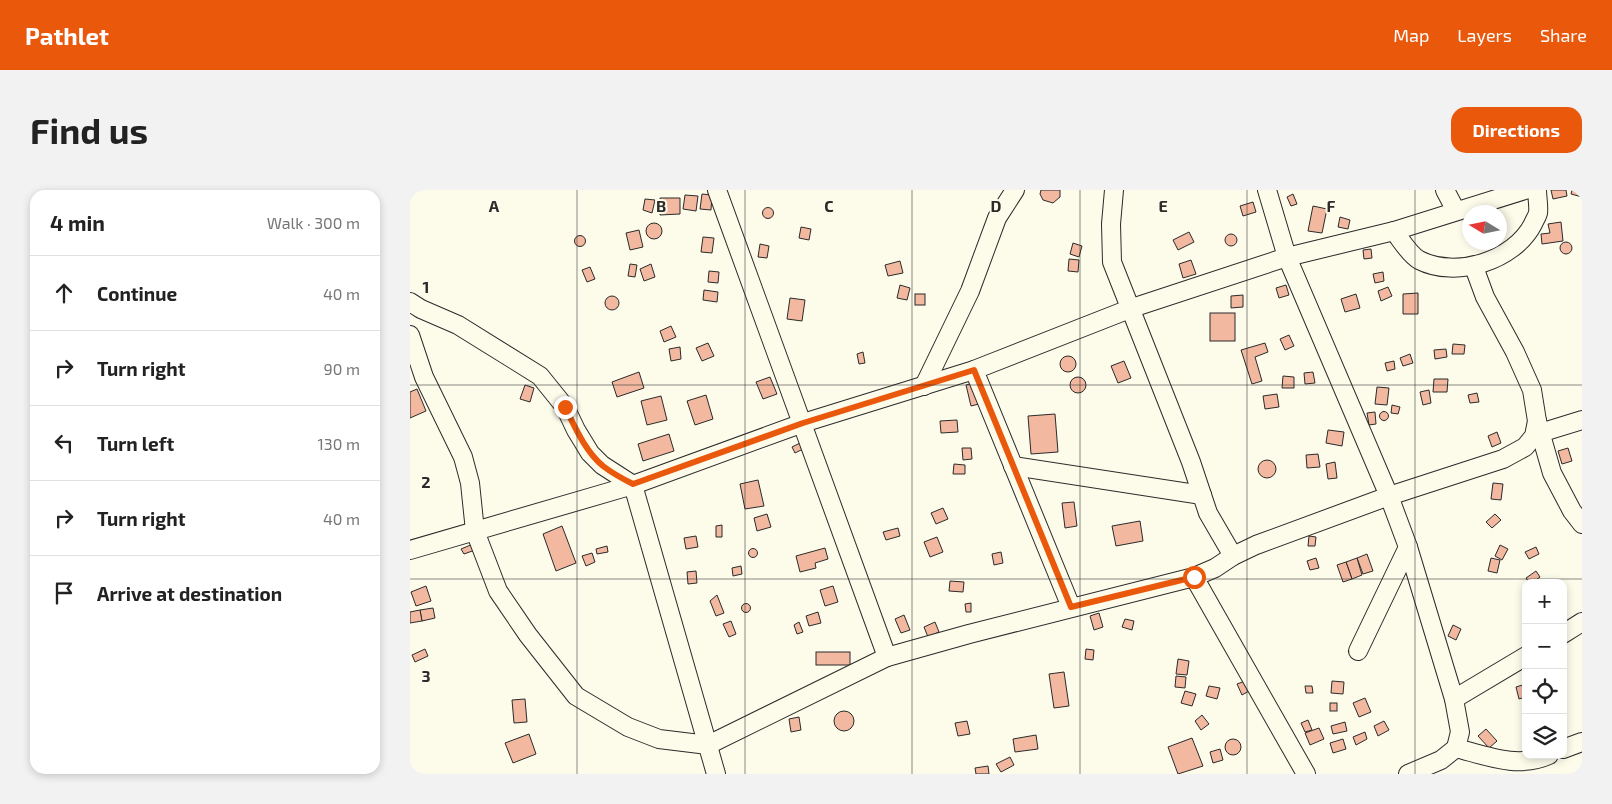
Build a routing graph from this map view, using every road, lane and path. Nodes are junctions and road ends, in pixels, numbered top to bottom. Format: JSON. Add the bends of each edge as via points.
{"nodes":[{"id":1,"x":717,"y":190,"type":"edge"},
{"id":2,"x":1015,"y":190,"type":"edge"},
{"id":3,"x":1114,"y":190,"type":"edge"},
{"id":4,"x":1267,"y":190,"type":"edge"},
{"id":5,"x":1445,"y":190,"type":"edge"},
{"id":6,"x":1525,"y":190,"type":"edge"},
{"id":7,"x":1537,"y":190,"type":"edge"},
{"id":8,"x":1456,"y":211,"type":"junction"},
{"id":9,"x":1394,"y":231,"type":"junction"},
{"id":10,"x":1287,"y":256,"type":"junction"},
{"id":11,"x":1474,"y":267,"type":"junction"},
{"id":12,"x":410,"y":302,"type":"edge"},
{"id":13,"x":1132,"y":308,"type":"junction"},
{"id":14,"x":410,"y":335,"type":"edge"},
{"id":15,"x":974,"y":370,"type":"junction"},
{"id":16,"x":924,"y":386,"type":"junction"},
{"id":17,"x":1582,"y":420,"type":"edge"},
{"id":18,"x":803,"y":423,"type":"junction"},
{"id":19,"x":1539,"y":427,"type":"junction"},
{"id":20,"x":1013,"y":466,"type":"junction"},
{"id":21,"x":633,"y":484,"type":"junction"},
{"id":22,"x":1202,"y":495,"type":"junction"},
{"id":23,"x":1389,"y":496,"type":"junction"},
{"id":24,"x":1582,"y":524,"type":"edge"},
{"id":25,"x":475,"y":531,"type":"junction"},
{"id":26,"x":1408,"y":547,"type":"junction"},
{"id":27,"x":410,"y":550,"type":"edge"},
{"id":28,"x":1233,"y":556,"type":"junction"},
{"id":29,"x":1194,"y":577,"type":"junction"},
{"id":30,"x":1071,"y":607,"type":"junction"},
{"id":31,"x":1582,"y":622,"type":"edge"},
{"id":32,"x":1567,"y":631,"type":"edge"},
{"id":33,"x":1358,"y":651,"type":"dead end"},
{"id":34,"x":887,"y":657,"type":"junction"},
{"id":35,"x":1522,"y":658,"type":"edge"},
{"id":36,"x":1454,"y":698,"type":"junction"},
{"id":37,"x":1582,"y":742,"type":"edge"},
{"id":38,"x":708,"y":745,"type":"junction"},
{"id":39,"x":1456,"y":748,"type":"junction"},
{"id":40,"x":1567,"y":748,"type":"edge"},
{"id":41,"x":1539,"y":759,"type":"edge"},
{"id":42,"x":1426,"y":767,"type":"junction"},
{"id":43,"x":716,"y":774,"type":"edge"},
{"id":44,"x":1306,"y":774,"type":"edge"},
{"id":45,"x":1408,"y":774,"type":"edge"},
{"id":46,"x":1447,"y":774,"type":"edge"}],
"edges":[{"from":1,"to":18,"type":"street"},
{"from":2,"to":16,"type":"street","via":[[997,218],[970,291]]},
{"from":3,"to":13,"type":"street","via":[[1112,262]]},
{"from":4,"to":10,"type":"street"},
{"from":5,"to":8,"type":"street"},
{"from":6,"to":8,"type":"street"},
{"from":7,"to":11,"type":"street","via":[[1538,214],[1527,236],[1506,254]]},
{"from":8,"to":9,"type":"street"},
{"from":9,"to":10,"type":"street"},
{"from":9,"to":11,"type":"street","via":[[1418,260],[1441,266]]},
{"from":10,"to":13,"type":"street"},
{"from":10,"to":23,"type":"street"},
{"from":11,"to":19,"type":"street","via":[[1485,297],[1532,390]]},
{"from":12,"to":21,"type":"street","via":[[458,325],[540,376],[565,407],[590,452],[602,465]]},
{"from":13,"to":15,"type":"street"},
{"from":13,"to":22,"type":"street"},
{"from":14,"to":25,"type":"street","via":[[424,377],[463,457],[470,483]]},
{"from":15,"to":16,"type":"street"},
{"from":15,"to":20,"type":"street"},
{"from":16,"to":18,"type":"street"},
{"from":17,"to":19,"type":"street"},
{"from":18,"to":21,"type":"street"},
{"from":18,"to":34,"type":"street"},
{"from":19,"to":23,"type":"street","via":[[1525,447],[1503,459]]},
{"from":19,"to":24,"type":"street","via":[[1552,473]]},
{"from":20,"to":22,"type":"street"},
{"from":20,"to":30,"type":"street"},
{"from":21,"to":25,"type":"street"},
{"from":21,"to":38,"type":"street"},
{"from":22,"to":28,"type":"street"},
{"from":23,"to":26,"type":"street"},
{"from":23,"to":28,"type":"street"},
{"from":25,"to":27,"type":"street"},
{"from":25,"to":38,"type":"street","via":[[498,591],[576,696],[628,727],[659,739]]},
{"from":26,"to":33,"type":"street"},
{"from":26,"to":36,"type":"street"},
{"from":28,"to":29,"type":"street"},
{"from":29,"to":30,"type":"street"},
{"from":29,"to":44,"type":"street"},
{"from":30,"to":34,"type":"street"},
{"from":31,"to":32,"type":"street"},
{"from":34,"to":38,"type":"street"},
{"from":35,"to":36,"type":"street"},
{"from":36,"to":39,"type":"street","via":[[1460,732]]},
{"from":37,"to":40,"type":"street"},
{"from":38,"to":43,"type":"street"},
{"from":39,"to":41,"type":"street","via":[[1510,762]]},
{"from":39,"to":42,"type":"street"},
{"from":42,"to":45,"type":"street"},
{"from":42,"to":46,"type":"street"}]}
